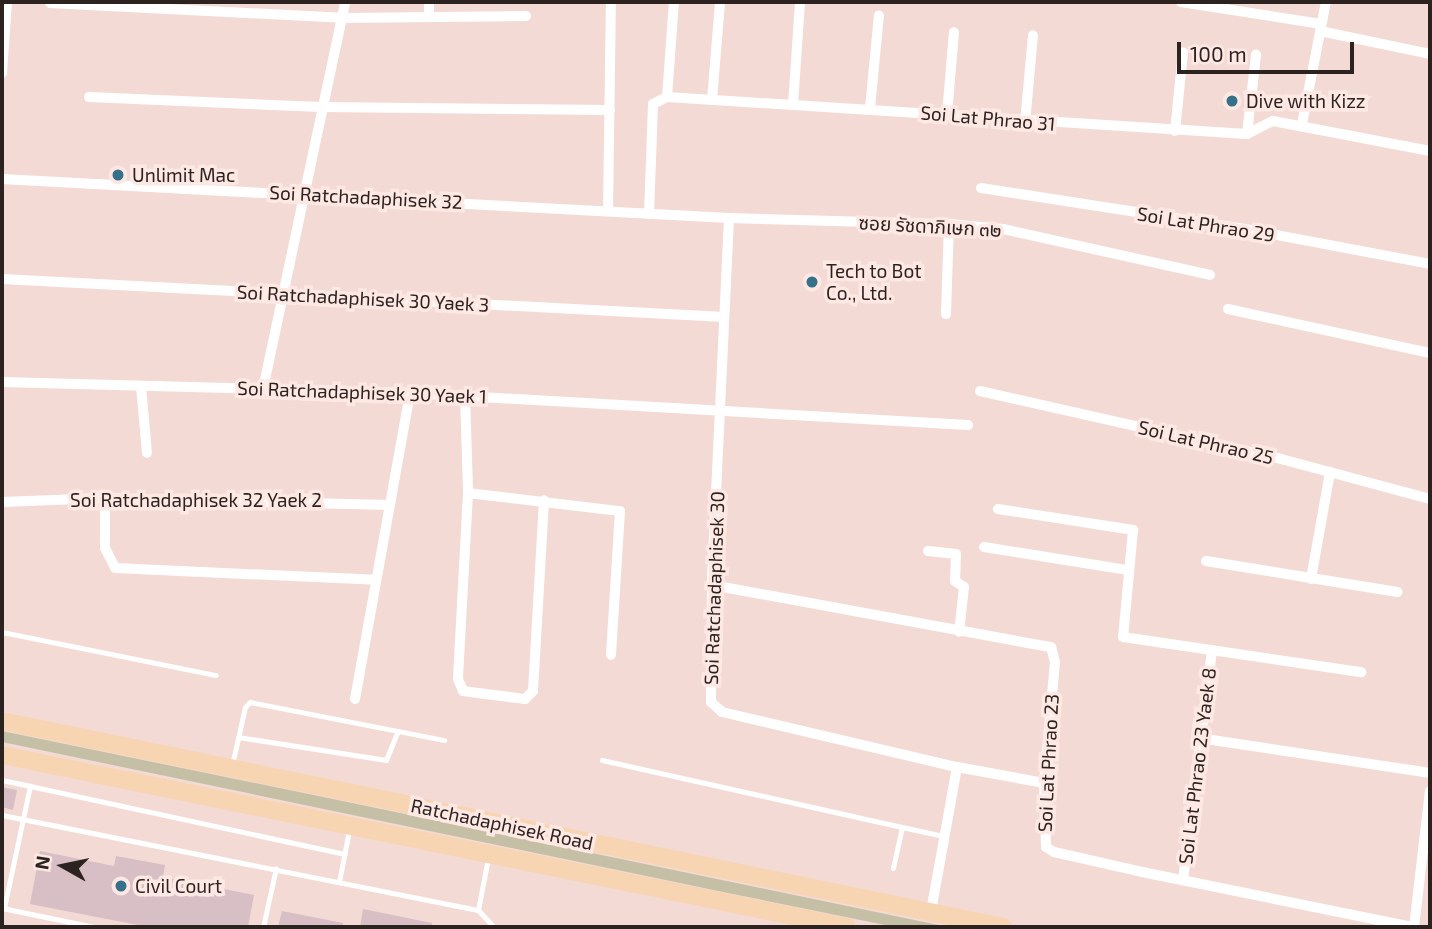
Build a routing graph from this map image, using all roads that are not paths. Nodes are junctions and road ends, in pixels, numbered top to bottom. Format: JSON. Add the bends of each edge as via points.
{"nodes":[{"id":1,"x":7,"y":2,"type":"edge"},
{"id":2,"x":345,"y":2,"type":"edge"},
{"id":3,"x":429,"y":2,"type":"edge"},
{"id":4,"x":611,"y":2,"type":"edge"},
{"id":5,"x":674,"y":2,"type":"edge"},
{"id":6,"x":720,"y":2,"type":"edge"},
{"id":7,"x":800,"y":2,"type":"edge"},
{"id":8,"x":1181,"y":2,"type":"edge"},
{"id":9,"x":1326,"y":2,"type":"edge"},
{"id":10,"x":50,"y":3,"type":"edge"},
{"id":11,"x":879,"y":15,"type":"dead end"},
{"id":12,"x":526,"y":16,"type":"dead end"},
{"id":13,"x":429,"y":17,"type":"junction"},
{"id":14,"x":342,"y":18,"type":"junction"},
{"id":15,"x":1321,"y":28,"type":"junction"},
{"id":16,"x":954,"y":32,"type":"dead end"},
{"id":17,"x":1033,"y":35,"type":"dead end"},
{"id":18,"x":1183,"y":52,"type":"dead end"},
{"id":19,"x":1430,"y":54,"type":"edge"},
{"id":20,"x":1256,"y":55,"type":"dead end"},
{"id":21,"x":2,"y":73,"type":"edge"},
{"id":22,"x":89,"y":97,"type":"dead end"},
{"id":23,"x":667,"y":97,"type":"junction"},
{"id":24,"x":712,"y":100,"type":"junction"},
{"id":25,"x":793,"y":105,"type":"junction"},
{"id":26,"x":321,"y":107,"type":"junction"},
{"id":27,"x":870,"y":108,"type":"junction"},
{"id":28,"x":610,"y":110,"type":"junction"},
{"id":29,"x":947,"y":115,"type":"junction"},
{"id":30,"x":1025,"y":123,"type":"junction"},
{"id":31,"x":1302,"y":124,"type":"junction"},
{"id":32,"x":1175,"y":131,"type":"junction"},
{"id":33,"x":1247,"y":134,"type":"junction"},
{"id":34,"x":1430,"y":151,"type":"edge"},
{"id":35,"x":2,"y":179,"type":"edge"},
{"id":36,"x":981,"y":188,"type":"dead end"},
{"id":37,"x":303,"y":193,"type":"junction"},
{"id":38,"x":608,"y":211,"type":"junction"},
{"id":39,"x":649,"y":214,"type":"junction"},
{"id":40,"x":729,"y":218,"type":"junction"},
{"id":41,"x":949,"y":224,"type":"junction"},
{"id":42,"x":1430,"y":264,"type":"edge"},
{"id":43,"x":1210,"y":275,"type":"dead end"},
{"id":44,"x":2,"y":279,"type":"edge"},
{"id":45,"x":283,"y":293,"type":"junction"},
{"id":46,"x":1227,"y":309,"type":"dead end"},
{"id":47,"x":946,"y":314,"type":"dead end"},
{"id":48,"x":724,"y":317,"type":"junction"},
{"id":49,"x":1430,"y":353,"type":"edge"},
{"id":50,"x":2,"y":382,"type":"edge"},
{"id":51,"x":141,"y":386,"type":"junction"},
{"id":52,"x":263,"y":389,"type":"junction"},
{"id":53,"x":980,"y":391,"type":"dead end"},
{"id":54,"x":410,"y":393,"type":"junction"},
{"id":55,"x":465,"y":396,"type":"junction"},
{"id":56,"x":722,"y":408,"type":"junction"},
{"id":57,"x":968,"y":425,"type":"dead end"},
{"id":58,"x":147,"y":453,"type":"dead end"},
{"id":59,"x":1330,"y":472,"type":"junction"},
{"id":60,"x":468,"y":493,"type":"junction"},
{"id":61,"x":105,"y":498,"type":"junction"},
{"id":62,"x":1430,"y":499,"type":"edge"},
{"id":63,"x":544,"y":500,"type":"junction"},
{"id":64,"x":2,"y":502,"type":"edge"},
{"id":65,"x":390,"y":505,"type":"junction"},
{"id":66,"x":998,"y":509,"type":"dead end"},
{"id":67,"x":984,"y":547,"type":"dead end"},
{"id":68,"x":928,"y":551,"type":"dead end"},
{"id":69,"x":1206,"y":561,"type":"dead end"},
{"id":70,"x":1128,"y":570,"type":"junction"},
{"id":71,"x":1311,"y":579,"type":"junction"},
{"id":72,"x":376,"y":580,"type":"junction"},
{"id":73,"x":712,"y":585,"type":"junction"},
{"id":74,"x":1398,"y":593,"type":"dead end"},
{"id":75,"x":2,"y":632,"type":"edge"},
{"id":76,"x":959,"y":632,"type":"junction"},
{"id":77,"x":1212,"y":651,"type":"junction"},
{"id":78,"x":611,"y":655,"type":"dead end"},
{"id":79,"x":1361,"y":673,"type":"dead end"},
{"id":80,"x":216,"y":675,"type":"dead end"},
{"id":81,"x":355,"y":699,"type":"dead end"},
{"id":82,"x":2,"y":721,"type":"edge"},
{"id":83,"x":398,"y":731,"type":"junction"},
{"id":84,"x":238,"y":737,"type":"junction"},
{"id":85,"x":1199,"y":738,"type":"junction"},
{"id":86,"x":444,"y":740,"type":"dead end"},
{"id":87,"x":2,"y":755,"type":"edge"},
{"id":88,"x":602,"y":760,"type":"dead end"},
{"id":89,"x":957,"y":766,"type":"junction"},
{"id":90,"x":231,"y":768,"type":"junction"},
{"id":91,"x":1430,"y":773,"type":"edge"},
{"id":92,"x":2,"y":780,"type":"edge"},
{"id":93,"x":1044,"y":783,"type":"junction"},
{"id":94,"x":30,"y":786,"type":"junction"},
{"id":95,"x":1430,"y":791,"type":"edge"},
{"id":96,"x":2,"y":815,"type":"edge"},
{"id":97,"x":23,"y":819,"type":"junction"},
{"id":98,"x":902,"y":827,"type":"junction"},
{"id":99,"x":350,"y":828,"type":"junction"},
{"id":100,"x":944,"y":836,"type":"junction"},
{"id":101,"x":490,"y":853,"type":"junction"},
{"id":102,"x":345,"y":854,"type":"junction"},
{"id":103,"x":276,"y":868,"type":"junction"},
{"id":104,"x":893,"y":868,"type":"dead end"},
{"id":105,"x":1183,"y":880,"type":"junction"},
{"id":106,"x":339,"y":882,"type":"junction"},
{"id":107,"x":3,"y":908,"type":"edge"},
{"id":108,"x":478,"y":910,"type":"junction"},
{"id":109,"x":931,"y":912,"type":"junction"},
{"id":110,"x":794,"y":923,"type":"edge"},
{"id":111,"x":94,"y":927,"type":"edge"},
{"id":112,"x":263,"y":927,"type":"edge"},
{"id":113,"x":494,"y":927,"type":"edge"},
{"id":114,"x":847,"y":927,"type":"edge"},
{"id":115,"x":1003,"y":927,"type":"edge"},
{"id":116,"x":1414,"y":927,"type":"edge"}],
"edges":[{"from":1,"to":21,"type":"street"},
{"from":2,"to":14,"type":"street"},
{"from":3,"to":13,"type":"street"},
{"from":4,"to":28,"type":"street"},
{"from":5,"to":23,"type":"street"},
{"from":6,"to":24,"type":"street"},
{"from":7,"to":25,"type":"street"},
{"from":8,"to":15,"type":"street"},
{"from":9,"to":15,"type":"street"},
{"from":10,"to":14,"type":"street"},
{"from":11,"to":27,"type":"street"},
{"from":12,"to":13,"type":"street"},
{"from":13,"to":14,"type":"street"},
{"from":14,"to":26,"type":"street"},
{"from":15,"to":19,"type":"street"},
{"from":15,"to":31,"type":"street"},
{"from":16,"to":29,"type":"street"},
{"from":17,"to":30,"type":"street"},
{"from":18,"to":32,"type":"street"},
{"from":20,"to":33,"type":"street"},
{"from":22,"to":26,"type":"street"},
{"from":23,"to":24,"type":"street","name":"Soi Lat Phrao 31"},
{"from":23,"to":39,"type":"street","via":[[653,104]]},
{"from":24,"to":25,"type":"street","name":"Soi Lat Phrao 31"},
{"from":25,"to":27,"type":"street","name":"Soi Lat Phrao 31"},
{"from":26,"to":28,"type":"street"},
{"from":26,"to":37,"type":"street"},
{"from":27,"to":29,"type":"street","name":"Soi Lat Phrao 31"},
{"from":28,"to":38,"type":"street"},
{"from":29,"to":30,"type":"street","name":"Soi Lat Phrao 31"},
{"from":30,"to":32,"type":"street","name":"Soi Lat Phrao 31"},
{"from":31,"to":33,"type":"street","name":"Soi Lat Phrao 31","via":[[1273,121]]},
{"from":31,"to":34,"type":"street","name":"Soi Lat Phrao 31"},
{"from":32,"to":33,"type":"street","name":"Soi Lat Phrao 31"},
{"from":35,"to":37,"type":"street","name":"Soi Ratchadaphisek 32"},
{"from":36,"to":42,"type":"street","name":"Soi Lat Phrao 29","via":[[1245,229]]},
{"from":37,"to":38,"type":"street","name":"Soi Ratchadaphisek 32"},
{"from":37,"to":45,"type":"street"},
{"from":38,"to":39,"type":"street","name":"Soi Ratchadaphisek 32"},
{"from":39,"to":40,"type":"street","name":"Soi Ratchadaphisek 32"},
{"from":40,"to":41,"type":"street","name":"ซอย รัชดาภิเษก ๓๒"},
{"from":40,"to":48,"type":"street","name":"Soi Ratchadaphisek 30"},
{"from":41,"to":43,"type":"street","name":"ซอย รัชดาภิเษก ๓๒","via":[[1003,229]]},
{"from":41,"to":47,"type":"street"},
{"from":44,"to":45,"type":"street","name":"Soi Ratchadaphisek 30 Yaek 3"},
{"from":45,"to":48,"type":"street","name":"Soi Ratchadaphisek 30 Yaek 3"},
{"from":45,"to":52,"type":"street"},
{"from":46,"to":49,"type":"street"},
{"from":48,"to":56,"type":"street","name":"Soi Ratchadaphisek 30"},
{"from":50,"to":51,"type":"street","name":"Soi Ratchadaphisek 30 Yaek 1"},
{"from":51,"to":52,"type":"street","name":"Soi Ratchadaphisek 30 Yaek 1"},
{"from":51,"to":58,"type":"street"},
{"from":52,"to":54,"type":"street","name":"Soi Ratchadaphisek 30 Yaek 1"},
{"from":53,"to":59,"type":"street","name":"Soi Lat Phrao 25"},
{"from":54,"to":55,"type":"street","name":"Soi Ratchadaphisek 30 Yaek 1"},
{"from":54,"to":65,"type":"street"},
{"from":55,"to":56,"type":"street","name":"Soi Ratchadaphisek 30 Yaek 1"},
{"from":55,"to":60,"type":"street"},
{"from":56,"to":57,"type":"street","name":"Soi Ratchadaphisek 30 Yaek 1"},
{"from":56,"to":73,"type":"street","name":"Soi Ratchadaphisek 30"},
{"from":59,"to":62,"type":"street","name":"Soi Lat Phrao 25"},
{"from":59,"to":71,"type":"street"},
{"from":60,"to":63,"type":"street"},
{"from":60,"to":63,"type":"street","via":[[459,687],[513,698],[525,699],[533,691]]},
{"from":61,"to":64,"type":"street","name":"Soi Ratchadaphisek 32 Yaek 2"},
{"from":61,"to":65,"type":"street","name":"Soi Ratchadaphisek 32 Yaek 2"},
{"from":61,"to":72,"type":"street","via":[[105,548],[116,568]]},
{"from":63,"to":78,"type":"street","via":[[620,511]]},
{"from":65,"to":72,"type":"street"},
{"from":66,"to":70,"type":"street","via":[[1133,530]]},
{"from":67,"to":70,"type":"street"},
{"from":68,"to":76,"type":"street","via":[[956,554],[955,581],[964,587]]},
{"from":69,"to":71,"type":"street"},
{"from":70,"to":77,"type":"street","via":[[1122,637]]},
{"from":71,"to":74,"type":"street"},
{"from":72,"to":81,"type":"street"},
{"from":73,"to":76,"type":"street","name":"Soi Lat Phrao 23"},
{"from":73,"to":89,"type":"street","name":"Soi Ratchadaphisek 30","via":[[711,702],[715,709]]},
{"from":75,"to":80,"type":"lane"},
{"from":76,"to":93,"type":"street","name":"Soi Lat Phrao 23","via":[[1051,647],[1055,662]]},
{"from":77,"to":79,"type":"street"},
{"from":77,"to":85,"type":"street","name":"Soi Lat Phrao 23 Yaek 8"},
{"from":82,"to":90,"type":"main road","name":"Ratchadaphisek Road"},
{"from":83,"to":84,"type":"lane","via":[[386,760]]},
{"from":83,"to":84,"type":"lane","via":[[250,702]]},
{"from":83,"to":86,"type":"lane"},
{"from":84,"to":90,"type":"lane"},
{"from":85,"to":91,"type":"street"},
{"from":85,"to":105,"type":"street","name":"Soi Lat Phrao 23 Yaek 8"},
{"from":87,"to":99,"type":"main road","name":"Ratchadaphisek Road"},
{"from":88,"to":98,"type":"lane"},
{"from":89,"to":93,"type":"street","name":"Soi Ratchadaphisek 30"},
{"from":89,"to":100,"type":"street"},
{"from":90,"to":109,"type":"main road","name":"Ratchadaphisek Road"},
{"from":92,"to":94,"type":"lane"},
{"from":93,"to":105,"type":"street","name":"Soi Lat Phrao 23","via":[[1046,847]]},
{"from":94,"to":97,"type":"lane"},
{"from":94,"to":102,"type":"lane"},
{"from":95,"to":116,"type":"street"},
{"from":96,"to":97,"type":"lane"},
{"from":97,"to":103,"type":"lane"},
{"from":97,"to":107,"type":"lane"},
{"from":98,"to":100,"type":"lane"},
{"from":98,"to":104,"type":"lane"},
{"from":99,"to":101,"type":"main road","name":"Ratchadaphisek Road"},
{"from":99,"to":102,"type":"lane"},
{"from":100,"to":109,"type":"street"},
{"from":101,"to":108,"type":"lane"},
{"from":101,"to":110,"type":"main road","name":"Ratchadaphisek Road"},
{"from":102,"to":106,"type":"lane"},
{"from":103,"to":106,"type":"lane"},
{"from":103,"to":112,"type":"lane"},
{"from":105,"to":116,"type":"street","name":"Soi Lat Phrao 23"},
{"from":106,"to":108,"type":"lane"},
{"from":107,"to":111,"type":"lane"},
{"from":108,"to":113,"type":"lane"},
{"from":109,"to":115,"type":"main road","name":"Ratchadaphisek Road"},
{"from":110,"to":114,"type":"main road","name":"Ratchadaphisek Road"}]}
